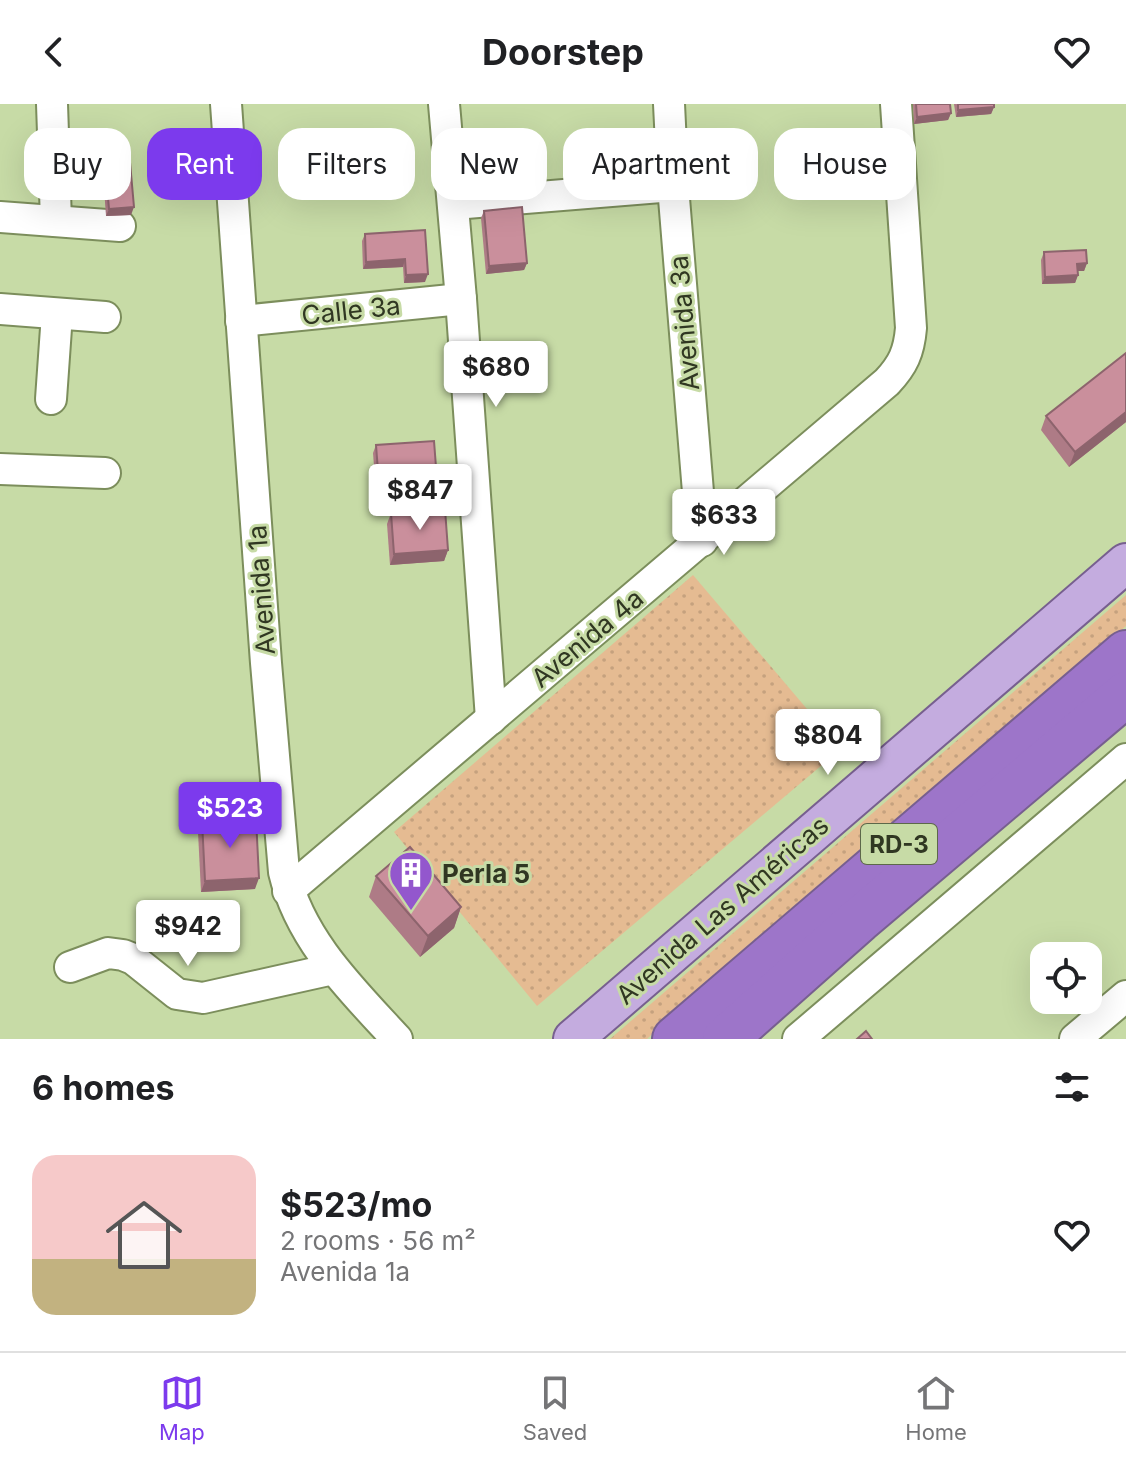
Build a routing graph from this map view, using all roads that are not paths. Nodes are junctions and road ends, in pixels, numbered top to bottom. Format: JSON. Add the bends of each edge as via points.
{"nodes":[{"id":1,"x":52,"y":104,"type":"edge"},
{"id":2,"x":226,"y":104,"type":"edge"},
{"id":3,"x":444,"y":104,"type":"edge"},
{"id":4,"x":669,"y":104,"type":"edge"},
{"id":5,"x":896,"y":104,"type":"edge"},
{"id":6,"x":670,"y":128,"type":"edge"},
{"id":7,"x":563,"y":195,"type":"edge"},
{"id":8,"x":674,"y":200,"type":"edge"},
{"id":9,"x":454,"y":204,"type":"junction"},
{"id":10,"x":0,"y":217,"type":"edge"},
{"id":11,"x":56,"y":221,"type":"junction"},
{"id":12,"x":120,"y":226,"type":"dead end"},
{"id":13,"x":461,"y":299,"type":"junction"},
{"id":14,"x":0,"y":309,"type":"edge"},
{"id":15,"x":57,"y":314,"type":"junction"},
{"id":16,"x":105,"y":317,"type":"dead end"},
{"id":17,"x":241,"y":321,"type":"junction"},
{"id":18,"x":51,"y":399,"type":"dead end"},
{"id":19,"x":0,"y":469,"type":"edge"},
{"id":20,"x":105,"y":473,"type":"dead end"},
{"id":21,"x":702,"y":541,"type":"junction"},
{"id":22,"x":1126,"y":563,"type":"edge"},
{"id":23,"x":1126,"y":653,"type":"edge"},
{"id":24,"x":1126,"y":694,"type":"edge"},
{"id":25,"x":491,"y":719,"type":"junction"},
{"id":26,"x":1126,"y":759,"type":"edge"},
{"id":27,"x":288,"y":891,"type":"junction"},
{"id":28,"x":70,"y":967,"type":"dead end"},
{"id":29,"x":333,"y":969,"type":"junction"},
{"id":30,"x":1126,"y":996,"type":"edge"},
{"id":31,"x":397,"y":1039,"type":"edge"},
{"id":32,"x":573,"y":1039,"type":"edge"},
{"id":33,"x":675,"y":1039,"type":"edge"},
{"id":34,"x":725,"y":1039,"type":"edge"},
{"id":35,"x":798,"y":1039,"type":"edge"},
{"id":36,"x":1075,"y":1039,"type":"edge"}],
"edges":[{"from":1,"to":11,"type":"street"},
{"from":2,"to":17,"type":"street","name":"Avenida 1a"},
{"from":3,"to":9,"type":"street"},
{"from":4,"to":6,"type":"street","name":"Avenida 3a"},
{"from":5,"to":21,"type":"street","name":"Avenida 4a","via":[[910,350],[887,382]]},
{"from":7,"to":9,"type":"street"},
{"from":8,"to":21,"type":"street","name":"Avenida 3a"},
{"from":9,"to":13,"type":"street"},
{"from":10,"to":11,"type":"street"},
{"from":11,"to":12,"type":"street"},
{"from":13,"to":17,"type":"street","name":"Calle 3a"},
{"from":13,"to":25,"type":"street"},
{"from":14,"to":15,"type":"street"},
{"from":15,"to":16,"type":"street"},
{"from":15,"to":18,"type":"street"},
{"from":17,"to":27,"type":"street","name":"Avenida 1a"},
{"from":19,"to":20,"type":"street"},
{"from":21,"to":25,"type":"street","name":"Avenida 4a"},
{"from":22,"to":32,"type":"main road","name":"Avenida Las Américas"},
{"from":23,"to":33,"type":"highway","number":"RD-3"},
{"from":24,"to":34,"type":"highway","number":"RD-3"},
{"from":25,"to":27,"type":"street","name":"Avenida 4a"},
{"from":26,"to":35,"type":"street"},
{"from":27,"to":29,"type":"street","name":"Avenida 1a"},
{"from":28,"to":29,"type":"street","via":[[108,953],[123,955],[177,994],[203,998]]},
{"from":29,"to":31,"type":"street","name":"Avenida 1a"},
{"from":30,"to":36,"type":"street"}]}
